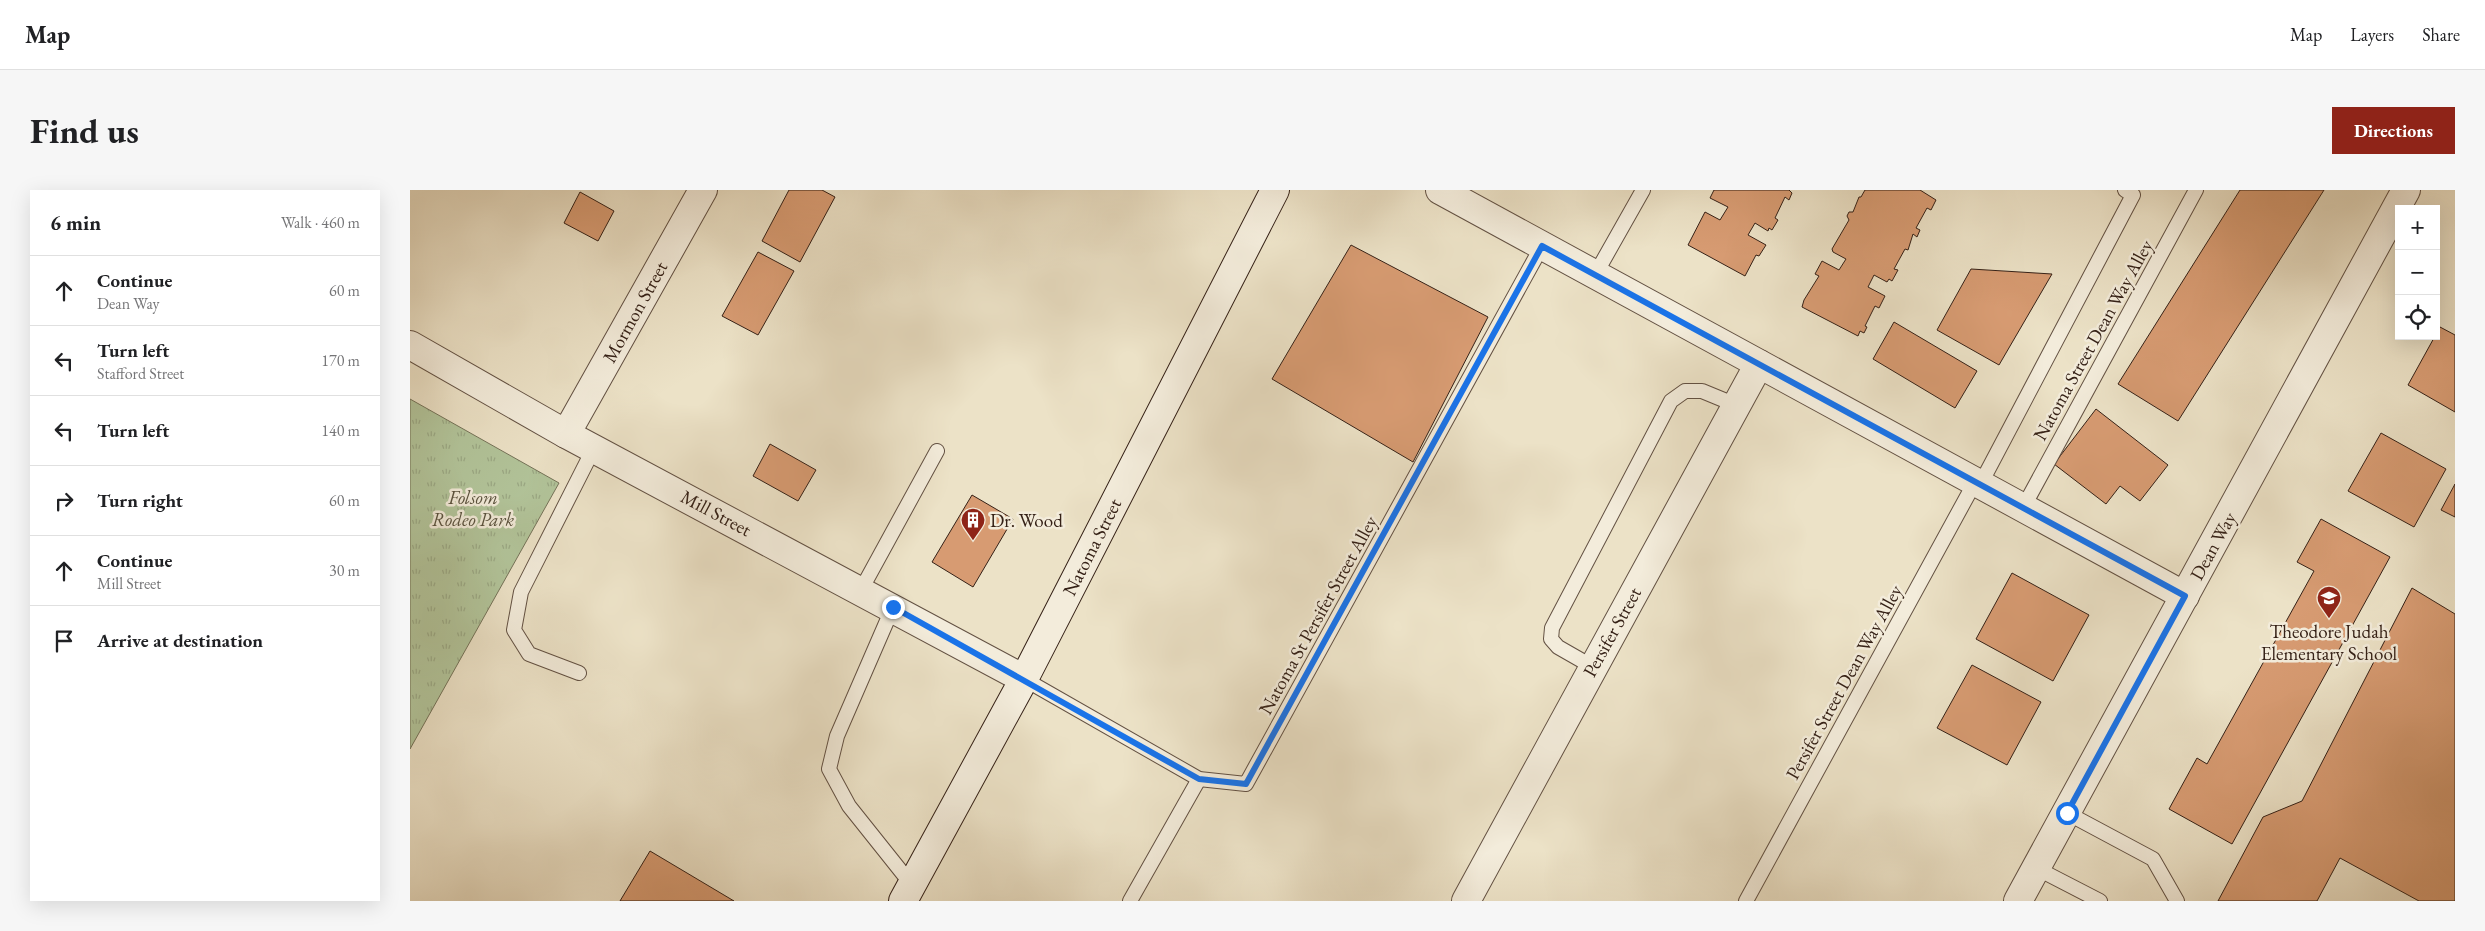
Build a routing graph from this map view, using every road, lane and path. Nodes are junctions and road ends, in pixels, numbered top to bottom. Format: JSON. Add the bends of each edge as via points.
{"nodes":[{"id":1,"x":703,"y":190,"type":"edge"},
{"id":2,"x":1275,"y":190,"type":"edge"},
{"id":3,"x":1440,"y":190,"type":"edge"},
{"id":4,"x":1643,"y":190,"type":"edge"},
{"id":5,"x":2125,"y":190,"type":"edge"},
{"id":6,"x":2196,"y":190,"type":"edge"},
{"id":7,"x":2406,"y":190,"type":"edge"},
{"id":8,"x":1542,"y":246,"type":"junction"},
{"id":9,"x":1595,"y":275,"type":"junction"},
{"id":10,"x":410,"y":345,"type":"edge"},
{"id":11,"x":1759,"y":364,"type":"junction"},
{"id":12,"x":1736,"y":405,"type":"junction"},
{"id":13,"x":566,"y":434,"type":"junction"},
{"id":14,"x":594,"y":448,"type":"junction"},
{"id":15,"x":937,"y":451,"type":"dead end"},
{"id":16,"x":1977,"y":483,"type":"junction"},
{"id":17,"x":2023,"y":508,"type":"junction"},
{"id":18,"x":861,"y":590,"type":"junction"},
{"id":19,"x":2185,"y":596,"type":"junction"},
{"id":20,"x":893,"y":607,"type":"junction"},
{"id":21,"x":1594,"y":667,"type":"junction"},
{"id":22,"x":579,"y":673,"type":"dead end"},
{"id":23,"x":1024,"y":679,"type":"junction"},
{"id":24,"x":1199,"y":779,"type":"junction"},
{"id":25,"x":2067,"y":813,"type":"junction"},
{"id":26,"x":2036,"y":868,"type":"junction"},
{"id":27,"x":908,"y":893,"type":"edge"},
{"id":28,"x":1471,"y":899,"type":"edge"},
{"id":29,"x":1130,"y":901,"type":"edge"},
{"id":30,"x":1746,"y":901,"type":"edge"},
{"id":31,"x":2018,"y":901,"type":"edge"},
{"id":32,"x":2100,"y":901,"type":"edge"},
{"id":33,"x":2177,"y":901,"type":"edge"}],
"edges":[{"from":1,"to":13,"type":"street","name":"Mormon Street"},
{"from":2,"to":23,"type":"street","name":"Natoma Street"},
{"from":3,"to":8,"type":"street"},
{"from":4,"to":9,"type":"lane"},
{"from":5,"to":16,"type":"lane","name":"Persifer Street Dean Way Alley","via":[[2133,195]]},
{"from":6,"to":17,"type":"lane","name":"Natoma Street Dean Way Alley"},
{"from":7,"to":19,"type":"street","name":"Dean Way"},
{"from":8,"to":9,"type":"street"},
{"from":8,"to":24,"type":"lane","name":"Natoma St Persifer Street Alley","via":[[1246,784]]},
{"from":9,"to":11,"type":"street"},
{"from":10,"to":13,"type":"street","name":"Mill Street"},
{"from":11,"to":12,"type":"street","name":"Persifer Street"},
{"from":11,"to":16,"type":"street"},
{"from":12,"to":21,"type":"street","name":"Persifer Street"},
{"from":12,"to":21,"type":"lane","via":[[1702,391],[1685,391],[1671,401],[1552,628],[1551,639],[1558,647]]},
{"from":13,"to":14,"type":"street","name":"Mill Street"},
{"from":14,"to":18,"type":"street","name":"Mill Street"},
{"from":14,"to":22,"type":"lane","via":[[521,592],[514,630],[529,654]]},
{"from":15,"to":18,"type":"lane"},
{"from":16,"to":17,"type":"street"},
{"from":16,"to":30,"type":"lane","name":"Persifer Street Dean Way Alley"},
{"from":17,"to":19,"type":"street"},
{"from":18,"to":20,"type":"street","name":"Mill Street"},
{"from":19,"to":25,"type":"street","name":"Dean Way"},
{"from":20,"to":23,"type":"street","name":"Mill Street"},
{"from":20,"to":27,"type":"lane","via":[[837,736],[829,769],[849,806]]},
{"from":21,"to":28,"type":"street","name":"Persifer Street"},
{"from":23,"to":24,"type":"lane","name":"Natoma St Persifer Street Alley"},
{"from":23,"to":27,"type":"street","name":"Natoma Street"},
{"from":24,"to":29,"type":"lane"},
{"from":25,"to":26,"type":"street","name":"Dean Way"},
{"from":25,"to":33,"type":"lane","via":[[2153,859]]},
{"from":26,"to":31,"type":"street","name":"Dean Way"},
{"from":26,"to":32,"type":"lane"}]}
